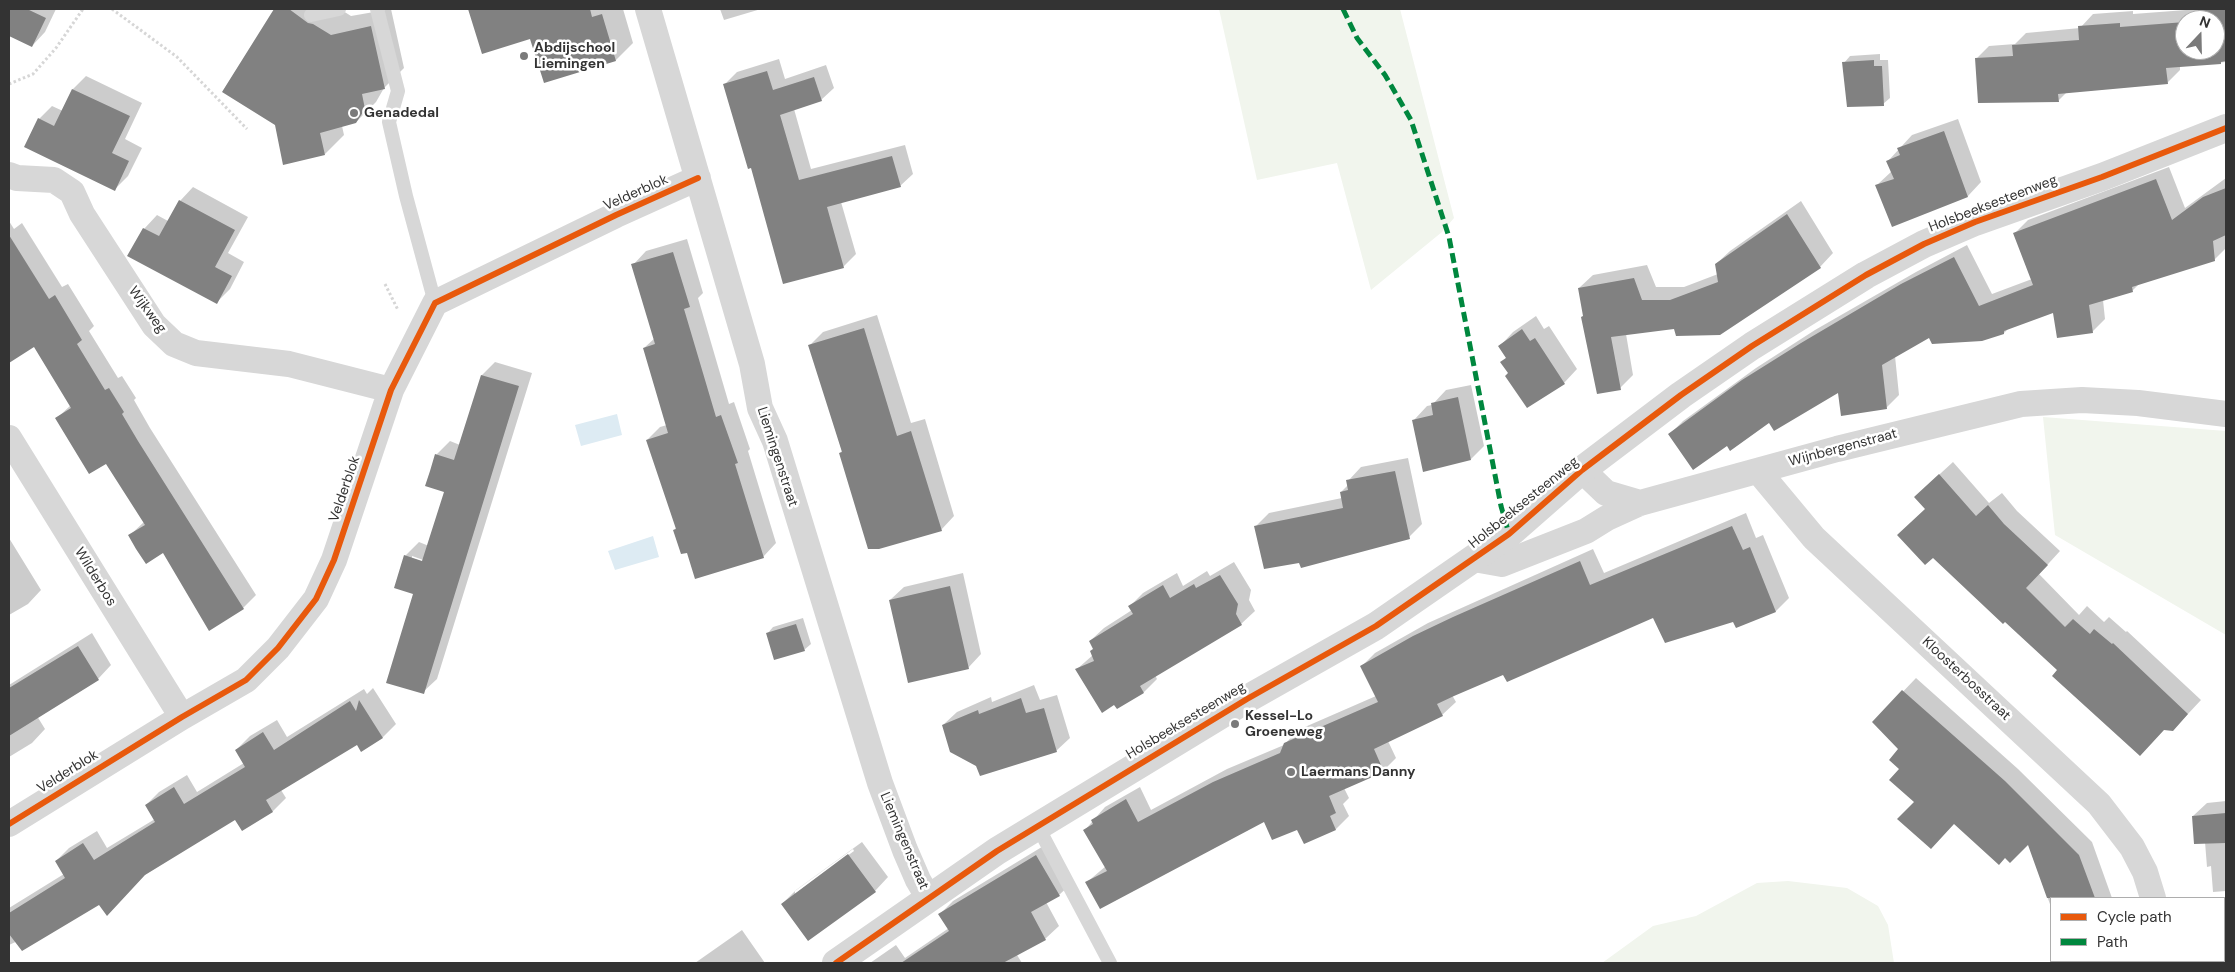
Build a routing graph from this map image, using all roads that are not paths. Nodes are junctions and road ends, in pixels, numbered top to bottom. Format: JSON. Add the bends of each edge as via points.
{"nodes":[{"id":1,"x":339,"y":9,"type":"edge"},
{"id":2,"x":377,"y":9,"type":"edge"},
{"id":3,"x":648,"y":9,"type":"edge"},
{"id":4,"x":311,"y":15,"type":"dead end"},
{"id":5,"x":2226,"y":128,"type":"edge"},
{"id":6,"x":9,"y":175,"type":"edge"},
{"id":7,"x":698,"y":178,"type":"junction"},
{"id":8,"x":435,"y":303,"type":"junction"},
{"id":9,"x":391,"y":390,"type":"junction"},
{"id":10,"x":2226,"y":414,"type":"edge"},
{"id":11,"x":9,"y":438,"type":"edge"},
{"id":12,"x":1582,"y":470,"type":"junction"},
{"id":13,"x":1759,"y":472,"type":"junction"},
{"id":14,"x":1640,"y":503,"type":"junction"},
{"id":15,"x":1474,"y":559,"type":"junction"},
{"id":16,"x":182,"y":716,"type":"junction"},
{"id":17,"x":9,"y":824,"type":"edge"},
{"id":18,"x":1038,"y":827,"type":"junction"},
{"id":19,"x":2153,"y":897,"type":"edge"},
{"id":20,"x":928,"y":898,"type":"junction"},
{"id":21,"x":836,"y":963,"type":"edge"},
{"id":22,"x":1110,"y":963,"type":"edge"}],
"edges":[{"from":1,"to":4,"type":"lane"},
{"from":2,"to":8,"type":"lane","via":[[398,92],[389,122]]},
{"from":3,"to":7,"type":"street","name":"Liemingenstraat"},
{"from":5,"to":12,"type":"street","name":"Holsbeeksesteenweg","via":[[1924,244],[1866,275],[1752,346]]},
{"from":6,"to":9,"type":"street","name":"Wijkweg","via":[[54,180],[72,192],[82,214],[154,325],[174,344],[196,354],[289,364]]},
{"from":7,"to":8,"type":"street","name":"Velderblok"},
{"from":7,"to":20,"type":"street","name":"Liemingenstraat","via":[[752,364],[760,408],[775,441],[880,783],[904,850]]},
{"from":8,"to":9,"type":"street","name":"Velderblok"},
{"from":9,"to":16,"type":"street","name":"Velderblok","via":[[334,560],[316,599],[278,648],[246,680]]},
{"from":10,"to":13,"type":"street","name":"Wijnbergenstraat","via":[[2138,402],[2082,400],[2021,404]]},
{"from":11,"to":16,"type":"street","name":"Wilderbos"},
{"from":12,"to":14,"type":"street","via":[[1606,493]]},
{"from":12,"to":15,"type":"street","name":"Holsbeeksesteenweg","via":[[1509,534]]},
{"from":13,"to":14,"type":"street","name":"Wijnbergenstraat"},
{"from":13,"to":19,"type":"street","name":"Kloosterbosstraat","via":[[1814,538],[2099,804],[2132,847]]},
{"from":14,"to":15,"type":"street","name":"Wijnbergenstraat","via":[[1586,531],[1502,564]]},
{"from":15,"to":18,"type":"street","name":"Holsbeeksesteenweg","via":[[1376,626],[1247,699]]},
{"from":16,"to":17,"type":"street","name":"Velderblok"},
{"from":18,"to":20,"type":"street","name":"Holsbeeksesteenweg"},
{"from":18,"to":22,"type":"lane"},
{"from":20,"to":21,"type":"street","name":"Holsbeeksesteenweg"}]}
